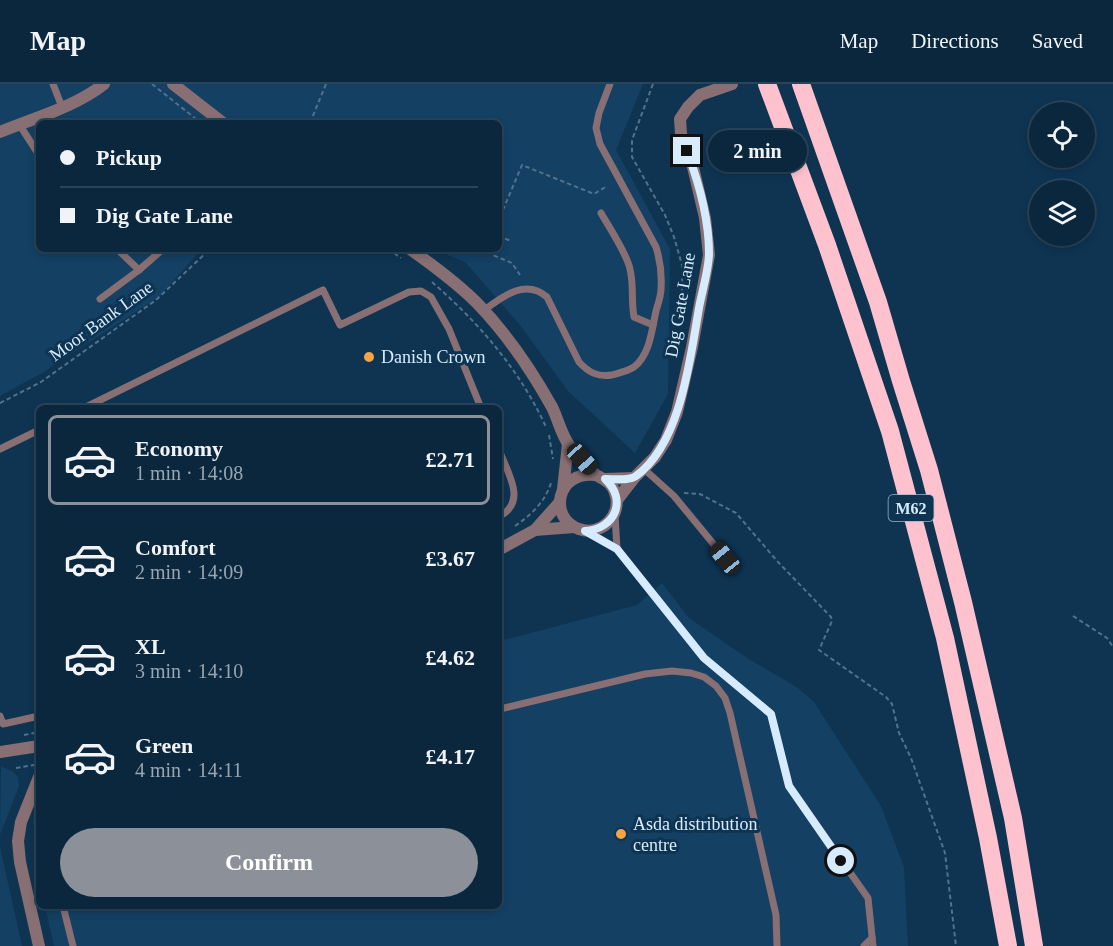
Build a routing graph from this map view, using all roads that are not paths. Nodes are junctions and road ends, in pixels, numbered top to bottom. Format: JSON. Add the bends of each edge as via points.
{"nodes":[{"id":1,"x":53,"y":84,"type":"edge"},
{"id":2,"x":104,"y":84,"type":"edge"},
{"id":3,"x":173,"y":84,"type":"edge"},
{"id":4,"x":610,"y":84,"type":"edge"},
{"id":5,"x":732,"y":84,"type":"edge"},
{"id":6,"x":767,"y":84,"type":"edge"},
{"id":7,"x":801,"y":84,"type":"edge"},
{"id":8,"x":62,"y":107,"type":"junction"},
{"id":9,"x":219,"y":120,"type":"edge"},
{"id":10,"x":19,"y":124,"type":"junction"},
{"id":11,"x":0,"y":132,"type":"edge"},
{"id":12,"x":36,"y":150,"type":"edge"},
{"id":13,"x":600,"y":213,"type":"dead end"},
{"id":14,"x":120,"y":252,"type":"edge"},
{"id":15,"x":160,"y":252,"type":"edge"},
{"id":16,"x":407,"y":254,"type":"edge"},
{"id":17,"x":140,"y":270,"type":"junction"},
{"id":18,"x":100,"y":299,"type":"dead end"},
{"id":19,"x":483,"y":311,"type":"junction"},
{"id":20,"x":653,"y":325,"type":"junction"},
{"id":21,"x":90,"y":405,"type":"edge"},
{"id":22,"x":481,"y":405,"type":"edge"},
{"id":23,"x":36,"y":431,"type":"edge"},
{"id":24,"x":568,"y":444,"type":"junction"},
{"id":25,"x":0,"y":449,"type":"edge"},
{"id":26,"x":502,"y":457,"type":"edge"},
{"id":27,"x":644,"y":469,"type":"junction"},
{"id":28,"x":600,"y":477,"type":"junction"},
{"id":29,"x":634,"y":478,"type":"junction"},
{"id":30,"x":563,"y":489,"type":"junction"},
{"id":31,"x":560,"y":502,"type":"junction"},
{"id":32,"x":616,"y":506,"type":"junction"},
{"id":33,"x":502,"y":515,"type":"edge"},
{"id":34,"x":580,"y":529,"type":"junction"},
{"id":35,"x":535,"y":531,"type":"junction"},
{"id":36,"x":502,"y":548,"type":"edge"},
{"id":37,"x":617,"y":549,"type":"junction"},
{"id":38,"x":725,"y":558,"type":"dead end"},
{"id":39,"x":502,"y":709,"type":"edge"},
{"id":40,"x":0,"y":716,"type":"edge"},
{"id":41,"x":36,"y":717,"type":"edge"},
{"id":42,"x":36,"y":751,"type":"edge"},
{"id":43,"x":0,"y":752,"type":"edge"},
{"id":44,"x":36,"y":784,"type":"edge"},
{"id":45,"x":64,"y":909,"type":"edge"},
{"id":46,"x":873,"y":942,"type":"edge"},
{"id":47,"x":39,"y":946,"type":"edge"},
{"id":48,"x":73,"y":946,"type":"edge"},
{"id":49,"x":777,"y":946,"type":"edge"},
{"id":50,"x":864,"y":946,"type":"edge"},
{"id":51,"x":1008,"y":946,"type":"edge"},
{"id":52,"x":1034,"y":946,"type":"edge"}],
"edges":[{"from":1,"to":8,"type":"lane"},
{"from":2,"to":8,"type":"street"},
{"from":3,"to":9,"type":"street"},
{"from":4,"to":20,"type":"lane","via":[[596,128],[600,144],[660,260],[661,289]]},
{"from":5,"to":27,"type":"street","name":"Dig Gate Lane","via":[[700,95],[680,120],[705,218],[709,255],[673,426]]},
{"from":6,"to":51,"type":"highway","number":"M62","via":[[890,431],[945,638]]},
{"from":7,"to":52,"type":"highway","number":"M62","via":[[878,302],[929,470],[1013,818]]},
{"from":8,"to":10,"type":"street"},
{"from":10,"to":11,"type":"street"},
{"from":10,"to":12,"type":"lane"},
{"from":13,"to":20,"type":"lane","via":[[630,267],[634,317]]},
{"from":14,"to":17,"type":"lane"},
{"from":15,"to":17,"type":"lane"},
{"from":16,"to":19,"type":"street","via":[[442,272]]},
{"from":17,"to":18,"type":"lane"},
{"from":19,"to":20,"type":"lane","via":[[517,290],[542,293],[579,362],[597,375],[634,367],[649,344]]},
{"from":19,"to":24,"type":"street","via":[[523,358]]},
{"from":21,"to":22,"type":"lane","via":[[323,290],[340,325],[409,292],[421,291],[431,297]]},
{"from":23,"to":25,"type":"lane"},
{"from":24,"to":28,"type":"street"},
{"from":24,"to":30,"type":"street"},
{"from":26,"to":33,"type":"lane","via":[[515,490],[510,509]]},
{"from":27,"to":29,"type":"street","name":"Dig Gate Lane"},
{"from":27,"to":38,"type":"lane","via":[[674,496]]},
{"from":28,"to":29,"type":"street"},
{"from":28,"to":30,"type":"street","via":[[577,476]]},
{"from":28,"to":32,"type":"street","via":[[615,492]]},
{"from":29,"to":32,"type":"street","name":"Dig Gate Lane"},
{"from":30,"to":31,"type":"street"},
{"from":31,"to":34,"type":"street","via":[[564,516]]},
{"from":31,"to":35,"type":"street"},
{"from":32,"to":34,"type":"street","via":[[604,526]]},
{"from":32,"to":37,"type":"lane"},
{"from":34,"to":35,"type":"street"},
{"from":34,"to":37,"type":"lane"},
{"from":35,"to":36,"type":"street"},
{"from":37,"to":46,"type":"lane","via":[[704,658],[771,714],[789,786],[868,898]]},
{"from":39,"to":49,"type":"lane","via":[[672,671],[704,677],[716,686],[730,713],[776,915]]},
{"from":40,"to":41,"type":"lane","via":[[3,724]]},
{"from":42,"to":43,"type":"street"},
{"from":44,"to":47,"type":"street","via":[[18,841]]},
{"from":45,"to":48,"type":"lane"},
{"from":46,"to":50,"type":"lane"}]}
